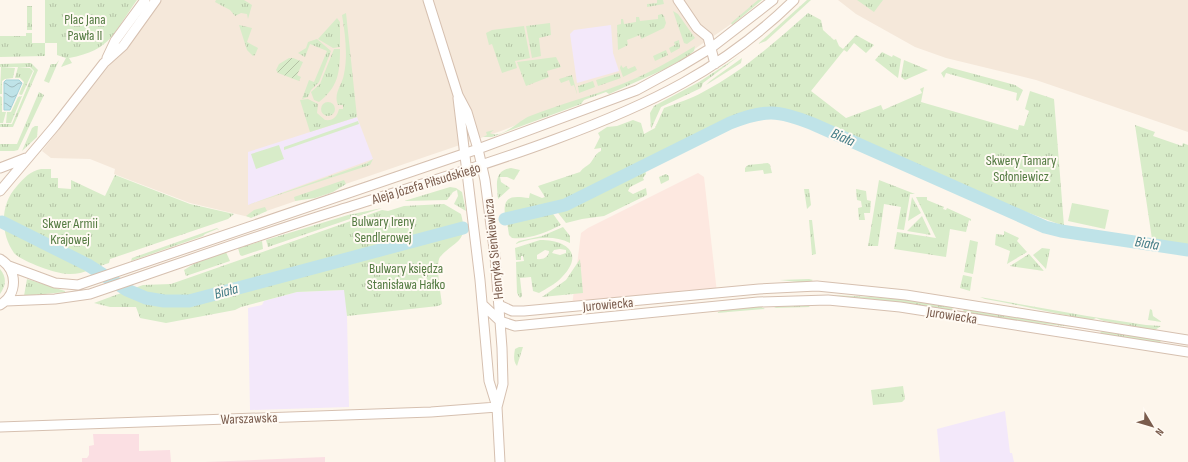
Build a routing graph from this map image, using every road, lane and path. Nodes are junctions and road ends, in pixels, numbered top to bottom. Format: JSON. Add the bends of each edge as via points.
{"nodes":[{"id":1,"x":145,"y":0,"type":"edge"},
{"id":2,"x":156,"y":0,"type":"edge"},
{"id":3,"x":428,"y":0,"type":"edge"},
{"id":4,"x":678,"y":0,"type":"edge"},
{"id":5,"x":773,"y":0,"type":"edge"},
{"id":6,"x":794,"y":0,"type":"edge"},
{"id":7,"x":711,"y":48,"type":"junction"},
{"id":8,"x":104,"y":63,"type":"junction"},
{"id":9,"x":715,"y":64,"type":"junction"},
{"id":10,"x":458,"y":95,"type":"junction"},
{"id":11,"x":478,"y":150,"type":"junction"},
{"id":12,"x":464,"y":154,"type":"junction"},
{"id":13,"x":27,"y":157,"type":"junction"},
{"id":14,"x":482,"y":166,"type":"junction"},
{"id":15,"x":0,"y":168,"type":"edge"},
{"id":16,"x":466,"y":170,"type":"junction"},
{"id":17,"x":0,"y":182,"type":"edge"},
{"id":18,"x":0,"y":192,"type":"edge"},
{"id":19,"x":0,"y":259,"type":"edge"},
{"id":20,"x":9,"y":266,"type":"junction"},
{"id":21,"x":817,"y":286,"type":"junction"},
{"id":22,"x":718,"y":293,"type":"junction"},
{"id":23,"x":667,"y":298,"type":"junction"},
{"id":24,"x":816,"y":300,"type":"junction"},
{"id":25,"x":3,"y":303,"type":"edge"},
{"id":26,"x":483,"y":305,"type":"junction"},
{"id":27,"x":499,"y":305,"type":"junction"},
{"id":28,"x":714,"y":306,"type":"junction"},
{"id":29,"x":578,"y":307,"type":"junction"},
{"id":30,"x":537,"y":310,"type":"junction"},
{"id":31,"x":668,"y":310,"type":"junction"},
{"id":32,"x":580,"y":319,"type":"junction"},
{"id":33,"x":500,"y":321,"type":"junction"},
{"id":34,"x":538,"y":323,"type":"junction"},
{"id":35,"x":1095,"y":325,"type":"junction"},
{"id":36,"x":1165,"y":335,"type":"junction"},
{"id":37,"x":1092,"y":337,"type":"junction"},
{"id":38,"x":1188,"y":340,"type":"edge"},
{"id":39,"x":1163,"y":348,"type":"junction"},
{"id":40,"x":1188,"y":352,"type":"edge"},
{"id":41,"x":497,"y":407,"type":"junction"},
{"id":42,"x":0,"y":427,"type":"edge"},
{"id":43,"x":500,"y":462,"type":"edge"}],
"edges":[{"from":1,"to":8,"type":"main road","via":[[115,41]]},
{"from":2,"to":8,"type":"main road","via":[[123,46]]},
{"from":3,"to":10,"type":"main road","name":"Henryka Sienkiewicza"},
{"from":4,"to":7,"type":"main road","via":[[701,37]]},
{"from":5,"to":7,"type":"main road","name":"Aleja Józefa Piłsudskiego"},
{"from":6,"to":9,"type":"main road","name":"Aleja Józefa Piłsudskiego","via":[[760,31]]},
{"from":7,"to":9,"type":"main road"},
{"from":7,"to":11,"type":"main road","name":"Aleja Józefa Piłsudskiego","via":[[637,90]]},
{"from":8,"to":13,"type":"main road","via":[[55,126]]},
{"from":9,"to":14,"type":"main road","name":"Aleja Józefa Piłsudskiego","via":[[661,95],[617,116]]},
{"from":10,"to":11,"type":"main road","name":"Henryka Sienkiewicza","via":[[467,112]]},
{"from":10,"to":12,"type":"main road","name":"Henryka Sienkiewicza"},
{"from":11,"to":12,"type":"main road","name":"Aleja Józefa Piłsudskiego"},
{"from":11,"to":14,"type":"main road","name":"Henryka Sienkiewicza"},
{"from":12,"to":16,"type":"main road","name":"Henryka Sienkiewicza"},
{"from":12,"to":20,"type":"main road","name":"Aleja Józefa Piłsudskiego","via":[[78,285],[54,283]]},
{"from":13,"to":15,"type":"main road"},
{"from":13,"to":18,"type":"main road"},
{"from":14,"to":16,"type":"main road","name":"Aleja Józefa Piłsudskiego"},
{"from":14,"to":27,"type":"main road","name":"Henryka Sienkiewicza"},
{"from":16,"to":25,"type":"main road","name":"Aleja Józefa Piłsudskiego","via":[[323,215],[90,294]]},
{"from":16,"to":26,"type":"main road","name":"Henryka Sienkiewicza"},
{"from":17,"to":18,"type":"main road"},
{"from":19,"to":20,"type":"main road","name":"Aleja Józefa Piłsudskiego"},
{"from":20,"to":25,"type":"main road","via":[[14,284],[10,296]]},
{"from":21,"to":22,"type":"main road","name":"Jurowiecka"},
{"from":21,"to":24,"type":"main road"},
{"from":21,"to":35,"type":"main road","name":"Jurowiecka","via":[[906,294]]},
{"from":22,"to":23,"type":"main road","name":"Jurowiecka"},
{"from":22,"to":28,"type":"main road"},
{"from":23,"to":29,"type":"main road","name":"Jurowiecka"},
{"from":23,"to":31,"type":"main road"},
{"from":24,"to":28,"type":"main road","name":"Jurowiecka"},
{"from":24,"to":37,"type":"main road","name":"Jurowiecka","via":[[900,307]]},
{"from":26,"to":33,"type":"main road"},
{"from":26,"to":41,"type":"main road","name":"Henryka Sienkiewicza","via":[[489,381]]},
{"from":27,"to":30,"type":"main road","name":"Jurowiecka","via":[[512,311]]},
{"from":27,"to":33,"type":"main road","name":"Henryka Sienkiewicza"},
{"from":28,"to":31,"type":"main road","name":"Jurowiecka"},
{"from":29,"to":30,"type":"main road","name":"Jurowiecka"},
{"from":29,"to":32,"type":"main road"},
{"from":30,"to":34,"type":"main road"},
{"from":31,"to":32,"type":"main road","name":"Jurowiecka"},
{"from":32,"to":34,"type":"main road","name":"Jurowiecka"},
{"from":33,"to":34,"type":"main road","name":"Jurowiecka","via":[[515,326]]},
{"from":33,"to":41,"type":"main road","name":"Henryka Sienkiewicza","via":[[503,384]]},
{"from":35,"to":36,"type":"main road","name":"Jurowiecka"},
{"from":35,"to":37,"type":"main road","via":[[1096,331]]},
{"from":36,"to":38,"type":"main road","name":"Jurowiecka"},
{"from":36,"to":39,"type":"main road"},
{"from":37,"to":39,"type":"main road","name":"Jurowiecka"},
{"from":39,"to":40,"type":"main road","name":"Jurowiecka"},
{"from":41,"to":42,"type":"main road","name":"Warszawska","via":[[437,412]]},
{"from":41,"to":43,"type":"main road","name":"Henryka Sienkiewicza"}]}
